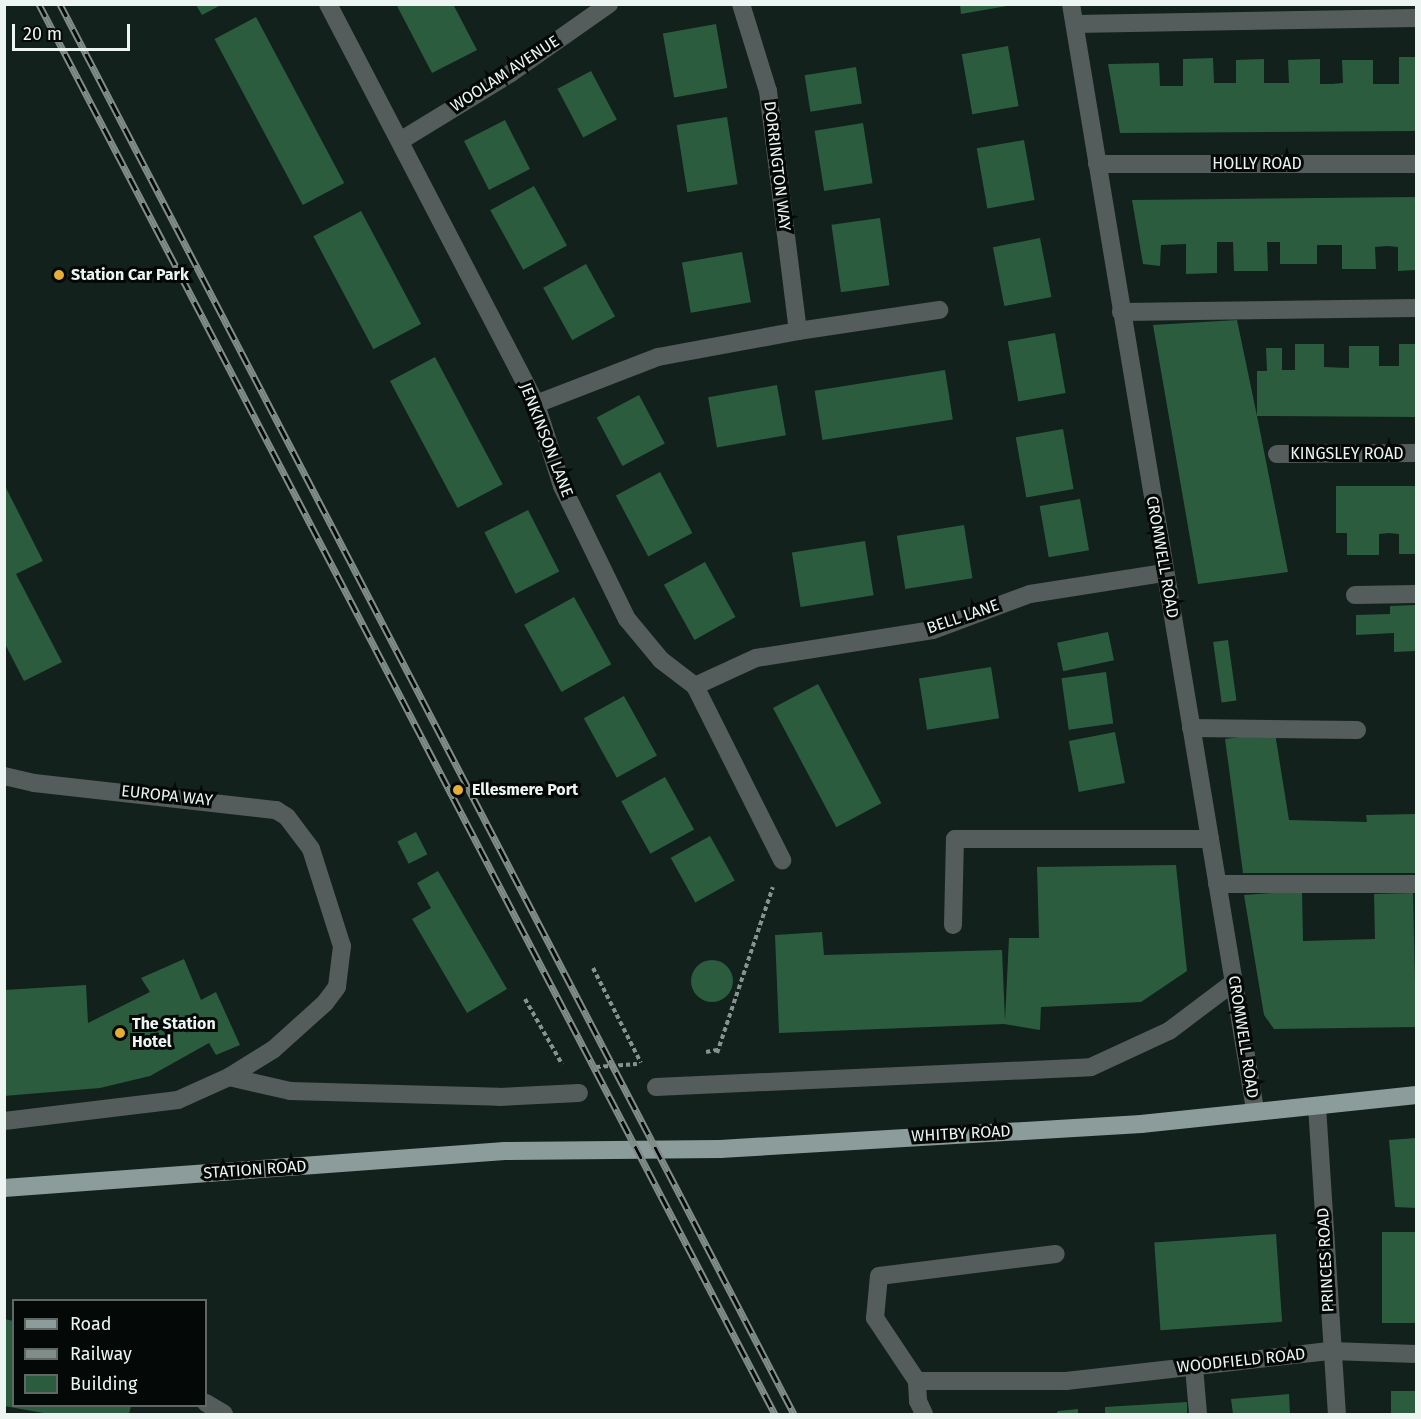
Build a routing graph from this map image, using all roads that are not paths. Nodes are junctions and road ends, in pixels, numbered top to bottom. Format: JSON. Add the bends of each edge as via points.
{"nodes":[{"id":1,"x":328,"y":4,"type":"edge"},
{"id":2,"x":609,"y":4,"type":"edge"},
{"id":3,"x":741,"y":4,"type":"edge"},
{"id":4,"x":1071,"y":4,"type":"edge"},
{"id":5,"x":1416,"y":18,"type":"edge"},
{"id":6,"x":1075,"y":24,"type":"junction"},
{"id":7,"x":400,"y":141,"type":"junction"},
{"id":8,"x":1097,"y":164,"type":"junction"},
{"id":9,"x":1416,"y":164,"type":"edge"},
{"id":10,"x":1416,"y":308,"type":"edge"},
{"id":11,"x":939,"y":310,"type":"dead end"},
{"id":12,"x":1121,"y":312,"type":"junction"},
{"id":13,"x":798,"y":331,"type":"junction"},
{"id":14,"x":536,"y":404,"type":"junction"},
{"id":15,"x":1416,"y":453,"type":"edge"},
{"id":16,"x":1277,"y":454,"type":"dead end"},
{"id":17,"x":1164,"y":573,"type":"junction"},
{"id":18,"x":1416,"y":594,"type":"edge"},
{"id":19,"x":1355,"y":595,"type":"dead end"},
{"id":20,"x":695,"y":686,"type":"junction"},
{"id":21,"x":1191,"y":728,"type":"junction"},
{"id":22,"x":1358,"y":730,"type":"dead end"},
{"id":23,"x":4,"y":776,"type":"edge"},
{"id":24,"x":1210,"y":839,"type":"junction"},
{"id":25,"x":782,"y":861,"type":"road end"},
{"id":26,"x":1217,"y":884,"type":"junction"},
{"id":27,"x":1416,"y":884,"type":"edge"},
{"id":28,"x":953,"y":925,"type":"dead end"},
{"id":29,"x":1234,"y":982,"type":"junction"},
{"id":30,"x":229,"y":1077,"type":"junction"},
{"id":31,"x":656,"y":1087,"type":"dead end"},
{"id":32,"x":579,"y":1093,"type":"dead end"},
{"id":33,"x":1416,"y":1095,"type":"edge"},
{"id":34,"x":1317,"y":1106,"type":"junction"},
{"id":35,"x":1255,"y":1110,"type":"junction"},
{"id":36,"x":4,"y":1121,"type":"edge"},
{"id":37,"x":505,"y":1151,"type":"joint"},
{"id":38,"x":4,"y":1188,"type":"edge"},
{"id":39,"x":1056,"y":1254,"type":"dead end"},
{"id":40,"x":1331,"y":1351,"type":"junction"},
{"id":41,"x":1416,"y":1353,"type":"edge"},
{"id":42,"x":1194,"y":1367,"type":"junction"},
{"id":43,"x":917,"y":1381,"type":"junction"},
{"id":44,"x":207,"y":1404,"type":"edge"},
{"id":45,"x":224,"y":1414,"type":"edge"},
{"id":46,"x":924,"y":1414,"type":"edge"},
{"id":47,"x":1198,"y":1414,"type":"edge"},
{"id":48,"x":1337,"y":1414,"type":"edge"}],
"edges":[{"from":1,"to":7,"type":"street","name":"JENKINSON LANE"},
{"from":2,"to":7,"type":"street","name":"WOOLAM AVENUE","via":[[511,73]]},
{"from":3,"to":13,"type":"street","name":"DORRINGTON WAY","via":[[768,91]]},
{"from":4,"to":6,"type":"street","name":"CROMWELL ROAD"},
{"from":5,"to":6,"type":"street"},
{"from":6,"to":8,"type":"street","name":"CROMWELL ROAD"},
{"from":7,"to":14,"type":"street","name":"JENKINSON LANE"},
{"from":8,"to":9,"type":"street","name":"HOLLY ROAD"},
{"from":8,"to":12,"type":"street","name":"CROMWELL ROAD"},
{"from":10,"to":12,"type":"street"},
{"from":11,"to":13,"type":"street"},
{"from":12,"to":17,"type":"street","name":"CROMWELL ROAD"},
{"from":13,"to":14,"type":"street","via":[[658,357]]},
{"from":14,"to":20,"type":"street","name":"JENKINSON LANE","via":[[562,486],[627,619],[661,660]]},
{"from":15,"to":16,"type":"street","name":"KINGSLEY ROAD"},
{"from":17,"to":20,"type":"street","name":"BELL LANE","via":[[1030,594],[933,630],[756,658]]},
{"from":17,"to":21,"type":"street","name":"CROMWELL ROAD"},
{"from":18,"to":19,"type":"street"},
{"from":20,"to":25,"type":"street","name":"JENKINSON LANE"},
{"from":21,"to":22,"type":"street"},
{"from":21,"to":24,"type":"street","name":"CROMWELL ROAD"},
{"from":23,"to":30,"type":"street","name":"EUROPA WAY","via":[[34,783],[276,810],[287,817],[311,849],[342,946],[337,987],[304,1024]]},
{"from":24,"to":26,"type":"street","name":"CROMWELL ROAD"},
{"from":24,"to":28,"type":"street","via":[[955,839]]},
{"from":26,"to":27,"type":"street"},
{"from":26,"to":29,"type":"street","name":"CROMWELL ROAD"},
{"from":29,"to":31,"type":"street","via":[[1169,1031],[1091,1068]]},
{"from":29,"to":35,"type":"street","name":"CROMWELL ROAD"},
{"from":30,"to":32,"type":"street","via":[[290,1091],[499,1097]]},
{"from":30,"to":36,"type":"street","via":[[178,1100],[159,1104]]},
{"from":33,"to":34,"type":"main road","name":"WHITBY ROAD"},
{"from":34,"to":35,"type":"main road","name":"WHITBY ROAD"},
{"from":34,"to":40,"type":"street","name":"PRINCES ROAD"},
{"from":35,"to":37,"type":"main road","name":"WHITBY ROAD","via":[[1141,1124],[720,1149]]},
{"from":37,"to":38,"type":"main road","name":"STATION ROAD"},
{"from":39,"to":43,"type":"street","via":[[879,1276],[874,1318]]},
{"from":40,"to":41,"type":"street","name":"WOODFIELD ROAD"},
{"from":40,"to":42,"type":"street","name":"WOODFIELD ROAD"},
{"from":40,"to":48,"type":"street","name":"PRINCES ROAD"},
{"from":42,"to":43,"type":"street","name":"WOODFIELD ROAD","via":[[1066,1381]]},
{"from":42,"to":47,"type":"street"},
{"from":43,"to":46,"type":"street","via":[[918,1401]]},
{"from":44,"to":45,"type":"street"}]}
